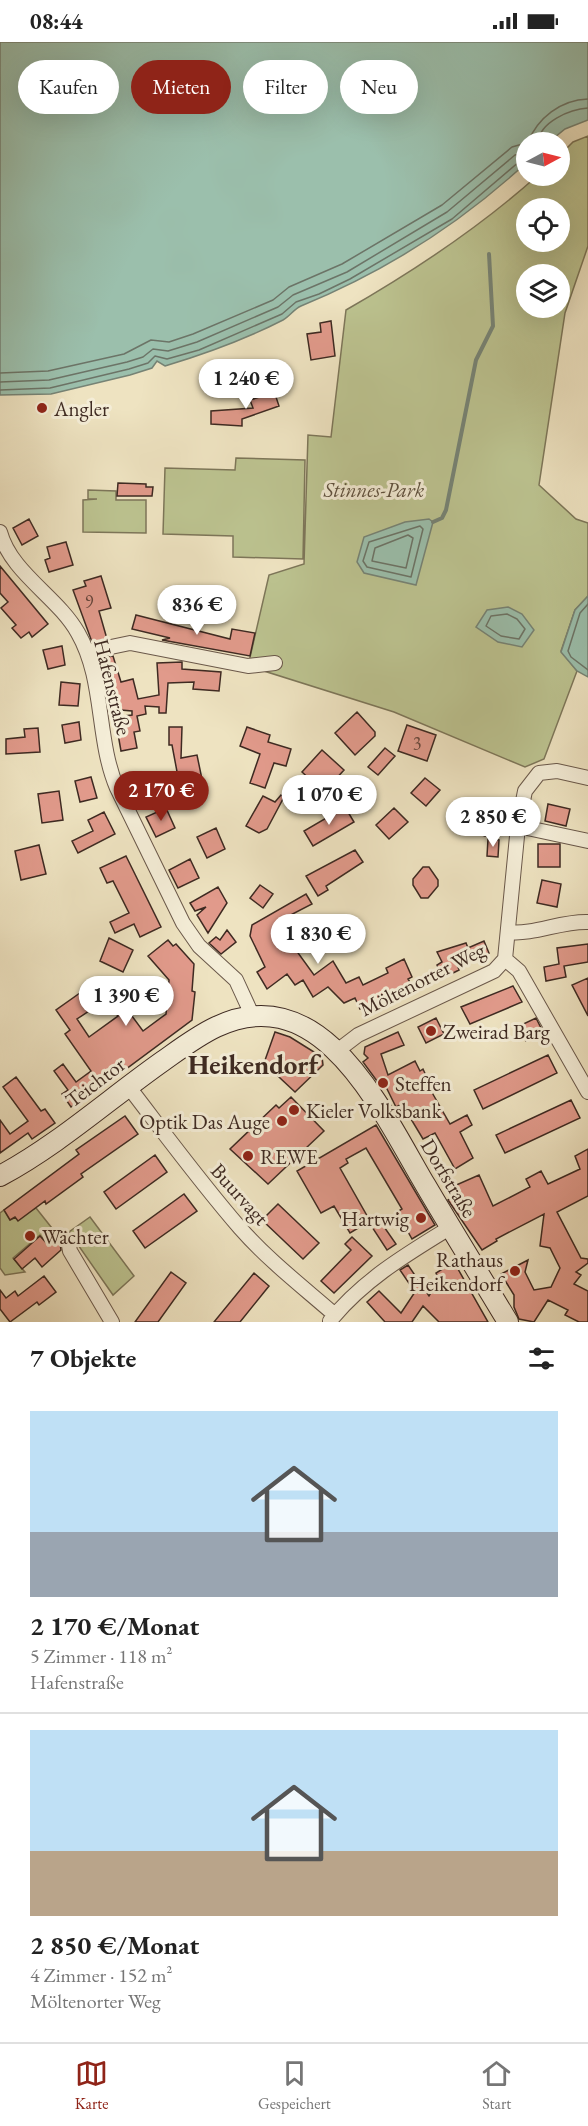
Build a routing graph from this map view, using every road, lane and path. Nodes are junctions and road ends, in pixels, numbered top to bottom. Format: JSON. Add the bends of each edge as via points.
{"nodes":[{"id":1,"x":0,"y":532,"type":"edge"},
{"id":2,"x":87,"y":652,"type":"junction"},
{"id":3,"x":275,"y":663,"type":"dead end"},
{"id":4,"x":588,"y":778,"type":"edge"},
{"id":5,"x":518,"y":826,"type":"junction"},
{"id":6,"x":588,"y":840,"type":"edge"},
{"id":7,"x":588,"y":922,"type":"edge"},
{"id":8,"x":508,"y":933,"type":"junction"},
{"id":9,"x":505,"y":959,"type":"junction"},
{"id":10,"x":253,"y":1017,"type":"junction"},
{"id":11,"x":337,"y":1051,"type":"junction"},
{"id":12,"x":128,"y":1086,"type":"junction"},
{"id":13,"x":588,"y":1092,"type":"edge"},
{"id":14,"x":0,"y":1176,"type":"edge"},
{"id":15,"x":451,"y":1227,"type":"junction"},
{"id":16,"x":68,"y":1240,"type":"dead end"},
{"id":17,"x":333,"y":1318,"type":"edge"},
{"id":18,"x":112,"y":1322,"type":"edge"},
{"id":19,"x":508,"y":1322,"type":"edge"}],
"edges":[{"from":1,"to":2,"type":"street","name":"Hafenstraße","via":[[17,562],[70,621]]},
{"from":2,"to":3,"type":"street","via":[[130,643],[248,666]]},
{"from":2,"to":10,"type":"street","name":"Hafenstraße","via":[[117,788],[183,923],[199,946],[236,980]]},
{"from":4,"to":5,"type":"street","name":"Möltenorter Weg","via":[[558,771],[539,773],[525,791]]},
{"from":5,"to":6,"type":"street"},
{"from":5,"to":8,"type":"street","name":"Möltenorter Weg"},
{"from":7,"to":8,"type":"street"},
{"from":8,"to":9,"type":"street","name":"Möltenorter Weg"},
{"from":9,"to":11,"type":"street","name":"Möltenorter Weg","via":[[494,971],[358,1035]]},
{"from":9,"to":13,"type":"street","via":[[519,971]]},
{"from":10,"to":11,"type":"street","name":"Dorfstraße","via":[[298,1024]]},
{"from":10,"to":12,"type":"street","name":"Teichtor","via":[[227,1022],[199,1036]]},
{"from":11,"to":15,"type":"street","name":"Dorfstraße","via":[[373,1095]]},
{"from":12,"to":14,"type":"street","name":"Teichtor"},
{"from":12,"to":17,"type":"street","name":"Buurvagt","via":[[185,1163],[242,1230]]},
{"from":15,"to":17,"type":"street","via":[[401,1256]]},
{"from":15,"to":19,"type":"street","name":"Dorfstraße"},
{"from":16,"to":18,"type":"street","via":[[70,1251]]}]}
